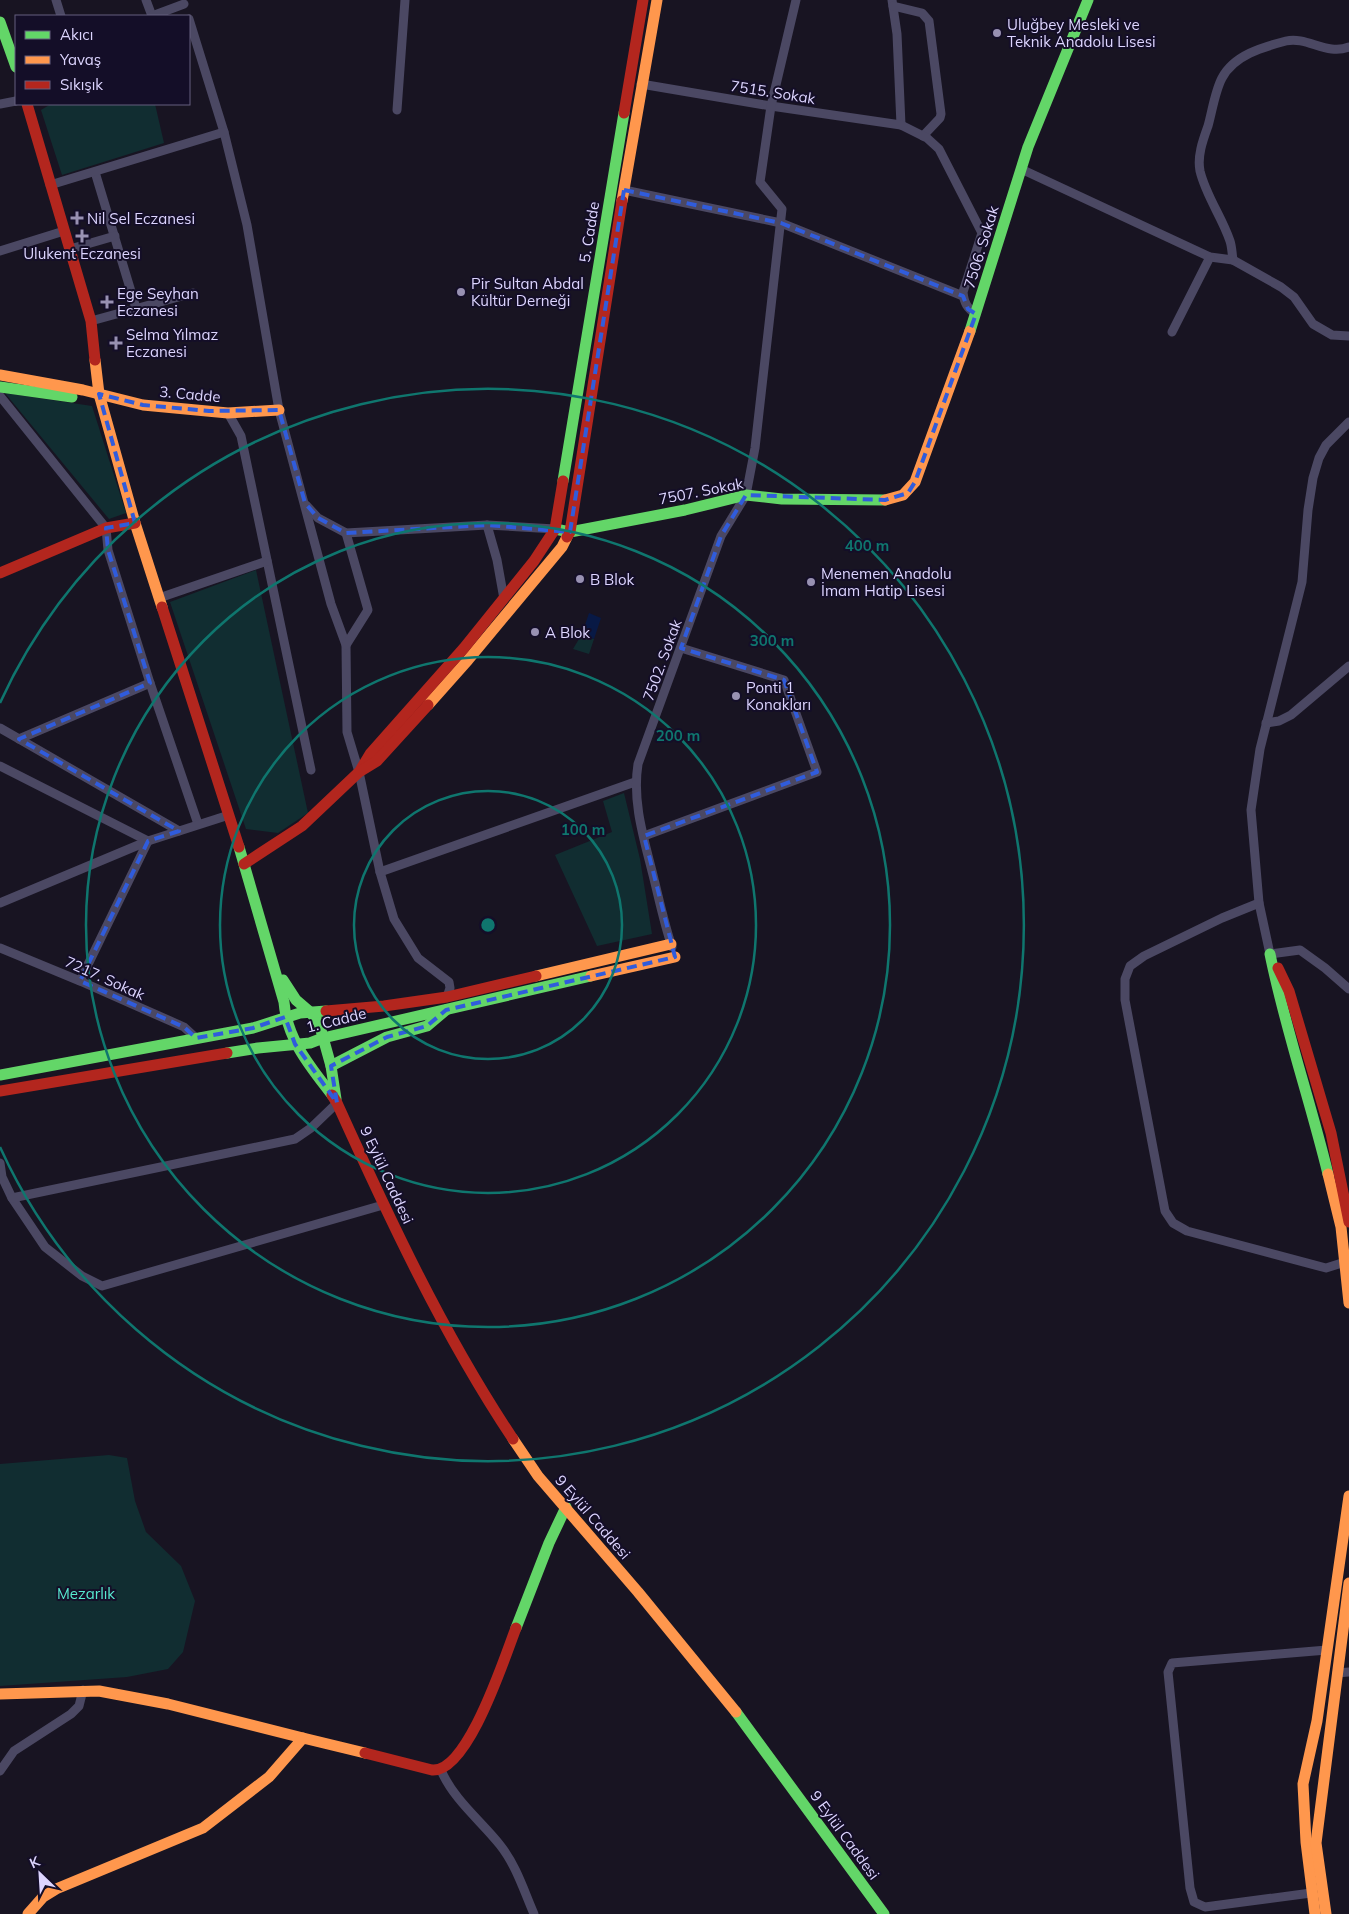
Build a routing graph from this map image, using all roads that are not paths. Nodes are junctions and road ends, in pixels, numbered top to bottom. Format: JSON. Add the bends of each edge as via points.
{"nodes":[{"id":1,"x":56,"y":0,"type":"edge"},
{"id":2,"x":146,"y":0,"type":"edge"},
{"id":3,"x":405,"y":0,"type":"edge"},
{"id":4,"x":643,"y":0,"type":"edge"},
{"id":5,"x":657,"y":0,"type":"edge"},
{"id":6,"x":796,"y":0,"type":"edge"},
{"id":7,"x":1088,"y":0,"type":"edge"},
{"id":8,"x":184,"y":2,"type":"edge"},
{"id":9,"x":893,"y":3,"type":"edge"},
{"id":10,"x":61,"y":15,"type":"edge"},
{"id":11,"x":152,"y":15,"type":"edge"},
{"id":12,"x":154,"y":15,"type":"edge"},
{"id":13,"x":187,"y":15,"type":"edge"},
{"id":14,"x":0,"y":22,"type":"edge"},
{"id":15,"x":190,"y":24,"type":"edge"},
{"id":16,"x":1349,"y":47,"type":"edge"},
{"id":17,"x":15,"y":60,"type":"edge"},
{"id":18,"x":641,"y":84,"type":"junction"},
{"id":19,"x":15,"y":102,"type":"edge"},
{"id":20,"x":0,"y":104,"type":"edge"},
{"id":21,"x":27,"y":105,"type":"edge"},
{"id":22,"x":771,"y":106,"type":"junction"},
{"id":23,"x":397,"y":110,"type":"dead end"},
{"id":24,"x":901,"y":125,"type":"junction"},
{"id":25,"x":224,"y":132,"type":"junction"},
{"id":26,"x":923,"y":136,"type":"junction"},
{"id":27,"x":1021,"y":169,"type":"junction"},
{"id":28,"x":95,"y":172,"type":"junction"},
{"id":29,"x":50,"y":186,"type":"junction"},
{"id":30,"x":624,"y":190,"type":"junction"},
{"id":31,"x":781,"y":223,"type":"junction"},
{"id":32,"x":64,"y":231,"type":"junction"},
{"id":33,"x":115,"y":236,"type":"junction"},
{"id":34,"x":70,"y":249,"type":"junction"},
{"id":35,"x":0,"y":252,"type":"edge"},
{"id":36,"x":1210,"y":257,"type":"junction"},
{"id":37,"x":1233,"y":260,"type":"junction"},
{"id":38,"x":193,"y":293,"type":"dead end"},
{"id":39,"x":964,"y":296,"type":"junction"},
{"id":40,"x":136,"y":308,"type":"junction"},
{"id":41,"x":976,"y":314,"type":"junction"},
{"id":42,"x":91,"y":321,"type":"junction"},
{"id":43,"x":1172,"y":332,"type":"dead end"},
{"id":44,"x":1349,"y":336,"type":"edge"},
{"id":45,"x":0,"y":375,"type":"edge"},
{"id":46,"x":0,"y":387,"type":"edge"},
{"id":47,"x":99,"y":394,"type":"junction"},
{"id":48,"x":0,"y":396,"type":"edge"},
{"id":49,"x":279,"y":410,"type":"junction"},
{"id":50,"x":228,"y":413,"type":"junction"},
{"id":51,"x":1349,"y":422,"type":"edge"},
{"id":52,"x":746,"y":495,"type":"junction"},
{"id":53,"x":899,"y":498,"type":"joint"},
{"id":54,"x":305,"y":503,"type":"junction"},
{"id":55,"x":135,"y":523,"type":"junction"},
{"id":56,"x":487,"y":525,"type":"junction"},
{"id":57,"x":106,"y":528,"type":"junction"},
{"id":58,"x":555,"y":529,"type":"junction"},
{"id":59,"x":570,"y":532,"type":"junction"},
{"id":60,"x":346,"y":533,"type":"junction"},
{"id":61,"x":268,"y":561,"type":"junction"},
{"id":62,"x":0,"y":573,"type":"edge"},
{"id":63,"x":159,"y":598,"type":"junction"},
{"id":64,"x":504,"y":600,"type":"junction"},
{"id":65,"x":346,"y":645,"type":"junction"},
{"id":66,"x":681,"y":648,"type":"junction"},
{"id":67,"x":1349,"y":666,"type":"edge"},
{"id":68,"x":150,"y":684,"type":"junction"},
{"id":69,"x":1266,"y":723,"type":"junction"},
{"id":70,"x":0,"y":728,"type":"edge"},
{"id":71,"x":19,"y":739,"type":"junction"},
{"id":72,"x":0,"y":766,"type":"edge"},
{"id":73,"x":311,"y":770,"type":"dead end"},
{"id":74,"x":359,"y":772,"type":"junction"},
{"id":75,"x":636,"y":782,"type":"junction"},
{"id":76,"x":228,"y":815,"type":"junction"},
{"id":77,"x":198,"y":824,"type":"junction"},
{"id":78,"x":178,"y":830,"type":"junction"},
{"id":79,"x":644,"y":836,"type":"junction"},
{"id":80,"x":148,"y":841,"type":"junction"},
{"id":81,"x":244,"y":864,"type":"junction"},
{"id":82,"x":380,"y":872,"type":"junction"},
{"id":83,"x":0,"y":903,"type":"edge"},
{"id":84,"x":1259,"y":903,"type":"junction"},
{"id":85,"x":671,"y":944,"type":"junction"},
{"id":86,"x":0,"y":948,"type":"edge"},
{"id":87,"x":1270,"y":954,"type":"junction"},
{"id":88,"x":675,"y":957,"type":"joint"},
{"id":89,"x":274,"y":966,"type":"junction"},
{"id":90,"x":80,"y":981,"type":"junction"},
{"id":91,"x":1349,"y":989,"type":"edge"},
{"id":92,"x":447,"y":997,"type":"junction"},
{"id":93,"x":446,"y":1010,"type":"junction"},
{"id":94,"x":310,"y":1012,"type":"junction"},
{"id":95,"x":285,"y":1017,"type":"junction"},
{"id":96,"x":196,"y":1038,"type":"junction"},
{"id":97,"x":323,"y":1038,"type":"junction"},
{"id":98,"x":295,"y":1044,"type":"junction"},
{"id":99,"x":331,"y":1066,"type":"junction"},
{"id":100,"x":0,"y":1074,"type":"edge"},
{"id":101,"x":0,"y":1090,"type":"edge"},
{"id":102,"x":337,"y":1103,"type":"junction"},
{"id":103,"x":0,"y":1163,"type":"edge"},
{"id":104,"x":12,"y":1198,"type":"junction"},
{"id":105,"x":383,"y":1205,"type":"junction"},
{"id":106,"x":1349,"y":1222,"type":"edge"},
{"id":107,"x":1345,"y":1262,"type":"junction"},
{"id":108,"x":1349,"y":1303,"type":"edge"},
{"id":109,"x":1349,"y":1496,"type":"edge"},
{"id":110,"x":566,"y":1507,"type":"junction"},
{"id":111,"x":1349,"y":1583,"type":"edge"},
{"id":112,"x":1327,"y":1650,"type":"junction"},
{"id":113,"x":1343,"y":1672,"type":"edge"},
{"id":114,"x":83,"y":1690,"type":"junction"},
{"id":115,"x":0,"y":1694,"type":"edge"},
{"id":116,"x":16,"y":1694,"type":"junction"},
{"id":117,"x":0,"y":1699,"type":"edge"},
{"id":118,"x":303,"y":1738,"type":"junction"},
{"id":119,"x":14,"y":1751,"type":"junction"},
{"id":120,"x":0,"y":1760,"type":"edge"},
{"id":121,"x":441,"y":1770,"type":"junction"},
{"id":122,"x":0,"y":1771,"type":"edge"},
{"id":123,"x":1311,"y":1893,"type":"junction"},
{"id":124,"x":28,"y":1914,"type":"edge"},
{"id":125,"x":534,"y":1914,"type":"edge"},
{"id":126,"x":884,"y":1914,"type":"edge"},
{"id":127,"x":1315,"y":1914,"type":"edge"},
{"id":128,"x":1326,"y":1914,"type":"edge"}],
"edges":[{"from":1,"to":10,"type":"street"},
{"from":2,"to":11,"type":"street"},
{"from":3,"to":23,"type":"street"},
{"from":4,"to":58,"type":"street","name":"5. Cadde"},
{"from":5,"to":18,"type":"street"},
{"from":6,"to":22,"type":"street"},
{"from":7,"to":27,"type":"street","name":"7506. Sokak"},
{"from":8,"to":12,"type":"street"},
{"from":8,"to":13,"type":"street"},
{"from":9,"to":24,"type":"street"},
{"from":9,"to":26,"type":"street","via":[[922,13],[929,21],[941,114]]},
{"from":14,"to":17,"type":"street"},
{"from":15,"to":25,"type":"street"},
{"from":16,"to":37,"type":"street","via":[[1342,50],[1322,48],[1289,40],[1249,52],[1222,78],[1200,152],[1200,168],[1230,241]]},
{"from":18,"to":22,"type":"street","name":"7515. Sokak"},
{"from":18,"to":30,"type":"street"},
{"from":19,"to":20,"type":"street"},
{"from":21,"to":29,"type":"street","name":"9 Eylül Caddesi"},
{"from":22,"to":24,"type":"street","name":"7515. Sokak"},
{"from":22,"to":31,"type":"street","via":[[760,182],[782,209]]},
{"from":24,"to":26,"type":"street","name":"7515. Sokak"},
{"from":25,"to":28,"type":"street"},
{"from":25,"to":49,"type":"street","via":[[247,225]]},
{"from":26,"to":39,"type":"street","name":"7515. Sokak","via":[[939,150],[982,232]]},
{"from":27,"to":36,"type":"street"},
{"from":27,"to":41,"type":"street","name":"7506. Sokak"},
{"from":28,"to":29,"type":"street"},
{"from":28,"to":33,"type":"street"},
{"from":29,"to":32,"type":"street","name":"9 Eylül Caddesi"},
{"from":30,"to":31,"type":"street"},
{"from":30,"to":59,"type":"street"},
{"from":31,"to":39,"type":"street"},
{"from":31,"to":52,"type":"street","via":[[755,448]]},
{"from":32,"to":34,"type":"street","name":"9 Eylül Caddesi"},
{"from":32,"to":35,"type":"street"},
{"from":33,"to":34,"type":"street"},
{"from":33,"to":40,"type":"street"},
{"from":34,"to":42,"type":"street","name":"9 Eylül Caddesi"},
{"from":36,"to":37,"type":"street"},
{"from":36,"to":43,"type":"street"},
{"from":37,"to":44,"type":"street","via":[[1294,297],[1313,324],[1332,335]]},
{"from":38,"to":40,"type":"street"},
{"from":39,"to":41,"type":"street","via":[[968,309]]},
{"from":40,"to":42,"type":"street"},
{"from":41,"to":53,"type":"street","name":"7506. Sokak","via":[[915,482],[908,493]]},
{"from":42,"to":47,"type":"street","name":"9 Eylül Caddesi"},
{"from":45,"to":47,"type":"street","name":"3. Cadde"},
{"from":46,"to":47,"type":"street","name":"3. Cadde","via":[[90,399]]},
{"from":47,"to":50,"type":"street","name":"3. Cadde","via":[[143,405]]},
{"from":47,"to":55,"type":"street","name":"9 Eylül Caddesi"},
{"from":48,"to":57,"type":"street"},
{"from":49,"to":50,"type":"street","name":"3. Cadde"},
{"from":49,"to":54,"type":"street"},
{"from":50,"to":61,"type":"street","via":[[241,436]]},
{"from":51,"to":69,"type":"street","via":[[1326,445],[1313,478],[1302,582]]},
{"from":52,"to":53,"type":"street","name":"7507. Sokak","via":[[782,499]]},
{"from":52,"to":59,"type":"street","name":"7507. Sokak"},
{"from":52,"to":66,"type":"street","name":"7502. Sokak","via":[[721,536]]},
{"from":54,"to":60,"type":"street","via":[[318,518]]},
{"from":54,"to":65,"type":"street","via":[[331,604]]},
{"from":55,"to":57,"type":"street"},
{"from":55,"to":63,"type":"street","name":"9 Eylül Caddesi"},
{"from":56,"to":58,"type":"street"},
{"from":56,"to":60,"type":"street"},
{"from":56,"to":64,"type":"street"},
{"from":57,"to":62,"type":"street"},
{"from":57,"to":68,"type":"street","via":[[108,550]]},
{"from":58,"to":59,"type":"street"},
{"from":58,"to":64,"type":"street","via":[[543,550]]},
{"from":59,"to":74,"type":"street","via":[[468,660],[377,761]]},
{"from":60,"to":65,"type":"street","via":[[368,610]]},
{"from":61,"to":63,"type":"street"},
{"from":61,"to":73,"type":"street"},
{"from":63,"to":76,"type":"street","name":"9 Eylül Caddesi"},
{"from":64,"to":74,"type":"street","via":[[370,754]]},
{"from":65,"to":74,"type":"street","via":[[347,732]]},
{"from":66,"to":75,"type":"street","name":"7502. Sokak","via":[[638,764]]},
{"from":66,"to":79,"type":"street","via":[[784,680],[817,772]]},
{"from":67,"to":69,"type":"street","via":[[1291,715]]},
{"from":68,"to":71,"type":"street"},
{"from":68,"to":77,"type":"street"},
{"from":69,"to":84,"type":"street","via":[[1251,810]]},
{"from":70,"to":71,"type":"street"},
{"from":71,"to":78,"type":"street"},
{"from":72,"to":80,"type":"street"},
{"from":74,"to":81,"type":"street","via":[[302,826]]},
{"from":74,"to":82,"type":"street"},
{"from":75,"to":79,"type":"street","name":"7502. Sokak","via":[[636,800]]},
{"from":75,"to":82,"type":"street"},
{"from":76,"to":77,"type":"street"},
{"from":76,"to":81,"type":"street","name":"9 Eylül Caddesi"},
{"from":77,"to":78,"type":"street"},
{"from":78,"to":80,"type":"street"},
{"from":79,"to":85,"type":"street","name":"7502. Sokak"},
{"from":80,"to":83,"type":"street"},
{"from":80,"to":90,"type":"street"},
{"from":81,"to":89,"type":"street","name":"9 Eylül Caddesi"},
{"from":82,"to":92,"type":"street","via":[[394,919],[418,958],[449,982]]},
{"from":84,"to":87,"type":"street"},
{"from":84,"to":107,"type":"street","via":[[1144,956],[1130,966],[1124,979],[1125,1000],[1166,1211],[1173,1223],[1187,1231],[1326,1268]]},
{"from":85,"to":88,"type":"street","name":"7502. Sokak"},
{"from":85,"to":92,"type":"street","name":"1. Cadde"},
{"from":86,"to":90,"type":"street","name":"7217. Sokak"},
{"from":87,"to":91,"type":"street","via":[[1300,950]]},
{"from":87,"to":106,"type":"street","via":[[1289,991],[1331,1133]]},
{"from":87,"to":107,"type":"street","via":[[1314,1116],[1341,1227]]},
{"from":88,"to":93,"type":"street","name":"1. Cadde"},
{"from":89,"to":94,"type":"street","name":"9 Eylül Caddesi","via":[[296,1000]]},
{"from":89,"to":95,"type":"street","name":"9 Eylül Caddesi"},
{"from":90,"to":96,"type":"street","name":"7217. Sokak","via":[[184,1027]]},
{"from":92,"to":94,"type":"street","name":"1. Cadde"},
{"from":93,"to":97,"type":"street","name":"1. Cadde"},
{"from":93,"to":99,"type":"street","via":[[427,1026],[387,1037]]},
{"from":94,"to":95,"type":"street","name":"1. Cadde"},
{"from":94,"to":97,"type":"street","name":"9 Eylül Caddesi","via":[[320,1023]]},
{"from":95,"to":96,"type":"street","name":"1. Cadde","via":[[253,1028]]},
{"from":95,"to":98,"type":"street","name":"9 Eylül Caddesi"},
{"from":96,"to":100,"type":"street","name":"1. Cadde"},
{"from":97,"to":98,"type":"street","name":"1. Cadde"},
{"from":97,"to":99,"type":"street","name":"9 Eylül Caddesi"},
{"from":98,"to":101,"type":"street","name":"1. Cadde"},
{"from":98,"to":102,"type":"street","name":"9 Eylül Caddesi"},
{"from":99,"to":102,"type":"street","name":"9 Eylül Caddesi"},
{"from":102,"to":104,"type":"street","via":[[311,1128],[295,1138]]},
{"from":102,"to":105,"type":"street","name":"9 Eylül Caddesi"},
{"from":103,"to":104,"type":"street"},
{"from":104,"to":105,"type":"street","via":[[45,1248],[82,1276],[102,1286]]},
{"from":105,"to":110,"type":"street","name":"9 Eylül Caddesi","via":[[465,1362],[538,1476]]},
{"from":107,"to":108,"type":"street"},
{"from":109,"to":112,"type":"street"},
{"from":110,"to":121,"type":"street","via":[[548,1543],[482,1716],[461,1749]]},
{"from":110,"to":126,"type":"street","name":"9 Eylül Caddesi","via":[[741,1718]]},
{"from":111,"to":113,"type":"street"},
{"from":112,"to":123,"type":"street","via":[[1317,1721],[1303,1784]]},
{"from":112,"to":123,"type":"street","via":[[1172,1663],[1168,1672],[1194,1902],[1205,1907]]},
{"from":113,"to":128,"type":"street","via":[[1316,1843]]},
{"from":114,"to":116,"type":"street"},
{"from":114,"to":118,"type":"street","via":[[168,1704]]},
{"from":114,"to":119,"type":"street","via":[[79,1706],[71,1714]]},
{"from":115,"to":116,"type":"street"},
{"from":116,"to":117,"type":"street"},
{"from":118,"to":121,"type":"street"},
{"from":118,"to":124,"type":"street","via":[[269,1777],[203,1828],[56,1889],[43,1897]]},
{"from":119,"to":120,"type":"street"},
{"from":119,"to":122,"type":"street"},
{"from":121,"to":125,"type":"street","via":[[450,1789],[501,1846]]},
{"from":123,"to":127,"type":"street"}]}
